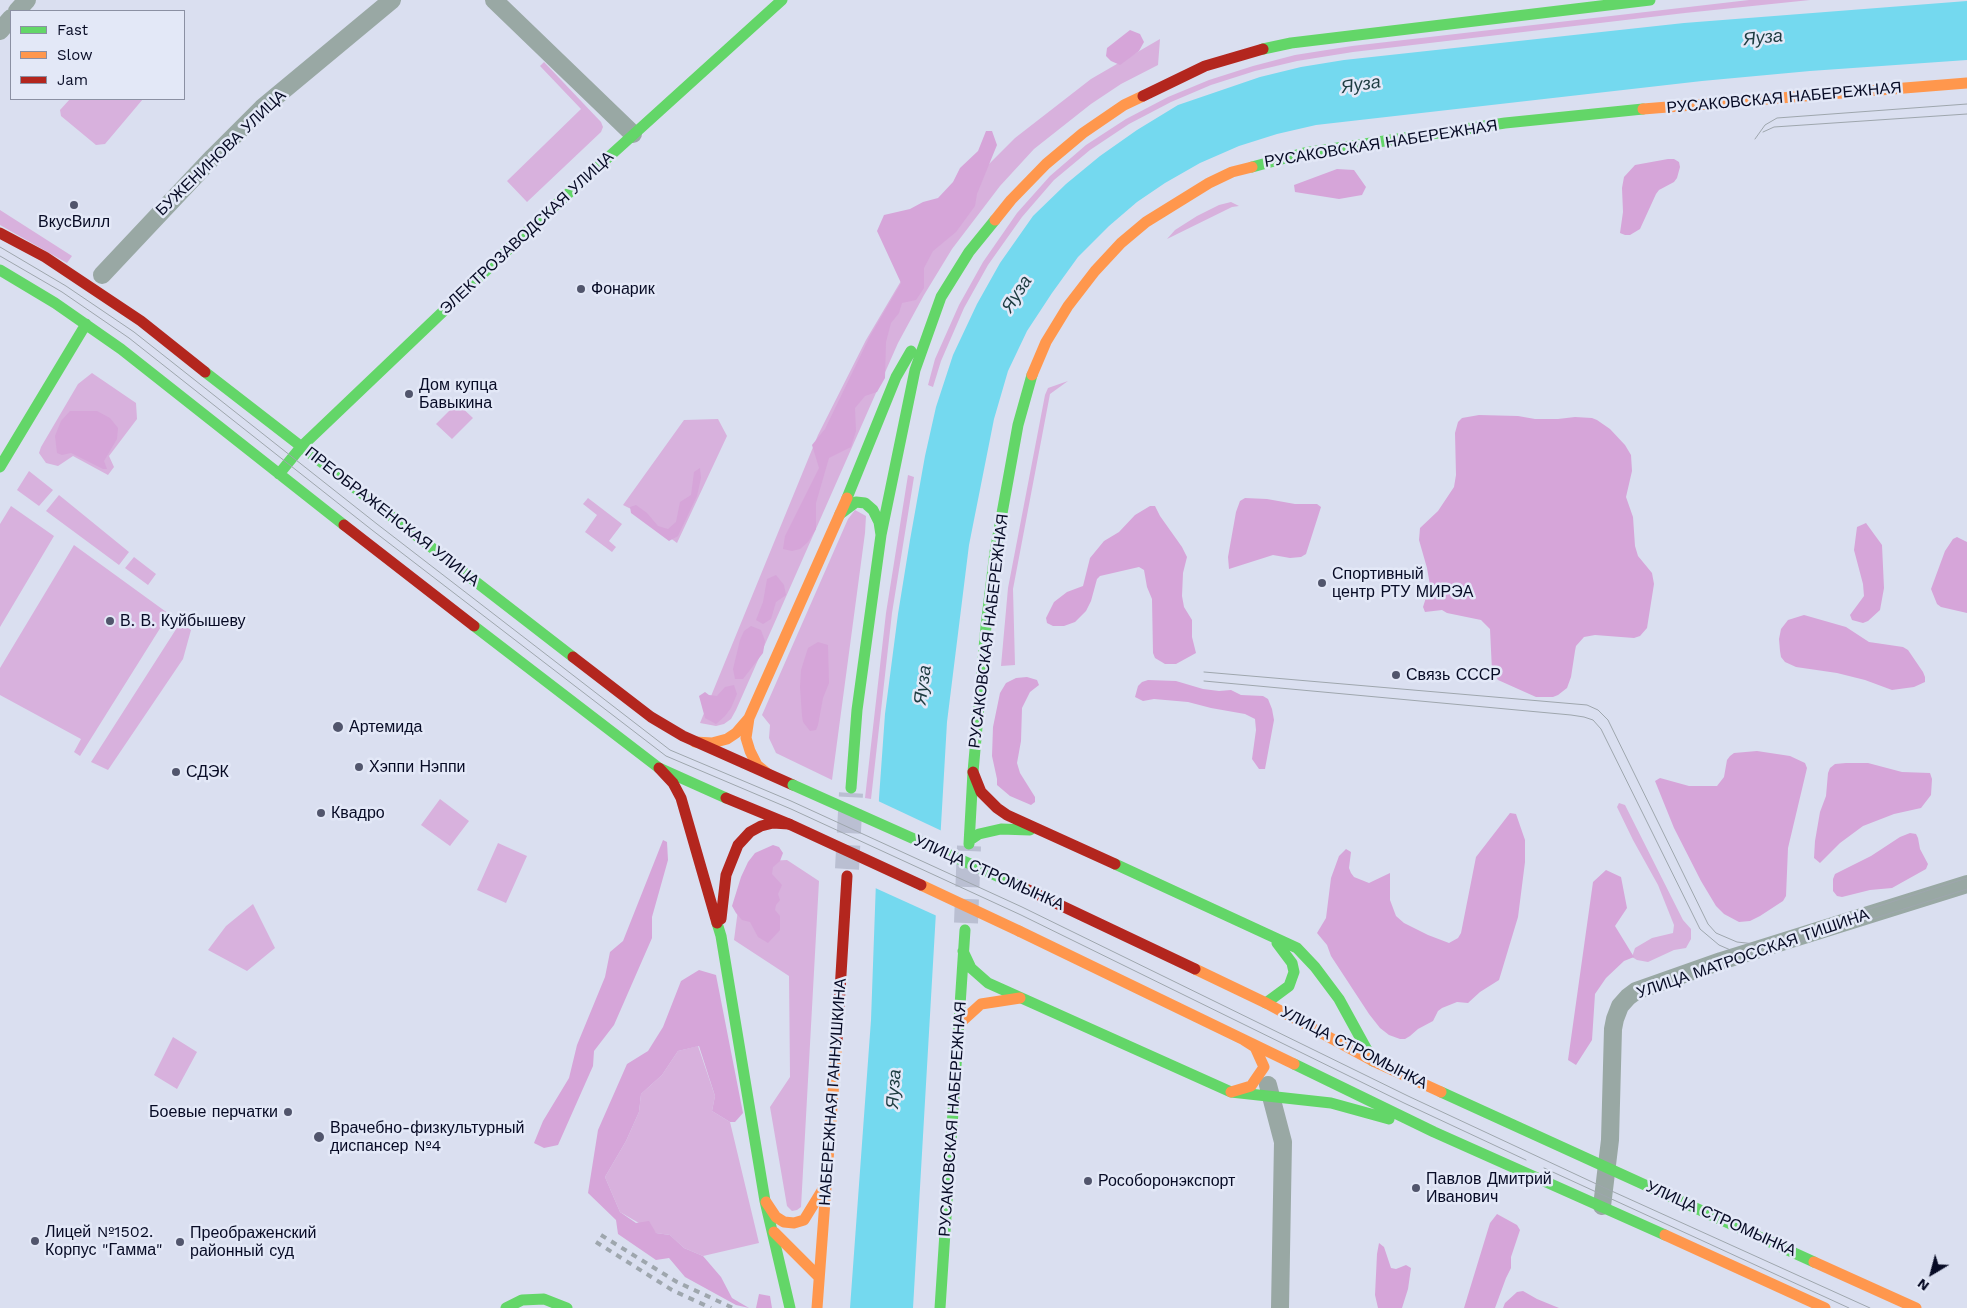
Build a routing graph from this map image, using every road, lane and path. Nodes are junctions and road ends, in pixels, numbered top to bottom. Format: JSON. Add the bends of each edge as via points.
{"nodes":[{"id":1,"x":27,"y":0,"type":"edge"},
{"id":2,"x":392,"y":0,"type":"edge"},
{"id":3,"x":494,"y":0,"type":"edge"},
{"id":4,"x":782,"y":0,"type":"edge"},
{"id":5,"x":1650,"y":0,"type":"edge"},
{"id":6,"x":18,"y":10,"type":"edge"},
{"id":7,"x":10,"y":19,"type":"edge"},
{"id":8,"x":0,"y":31,"type":"edge"},
{"id":9,"x":1967,"y":83,"type":"edge"},
{"id":10,"x":633,"y":134,"type":"junction"},
{"id":11,"x":0,"y":233,"type":"edge"},
{"id":12,"x":0,"y":270,"type":"edge"},
{"id":13,"x":105,"y":278,"type":"dead end"},
{"id":14,"x":123,"y":295,"type":"dead end"},
{"id":15,"x":941,"y":297,"type":"junction"},
{"id":16,"x":141,"y":321,"type":"junction"},
{"id":17,"x":86,"y":324,"type":"junction"},
{"id":18,"x":301,"y":447,"type":"junction"},
{"id":19,"x":0,"y":467,"type":"edge"},
{"id":20,"x":279,"y":474,"type":"junction"},
{"id":21,"x":840,"y":514,"type":"junction"},
{"id":22,"x":881,"y":535,"type":"junction"},
{"id":23,"x":749,"y":718,"type":"junction"},
{"id":24,"x":695,"y":742,"type":"junction"},
{"id":25,"x":659,"y":768,"type":"junction"},
{"id":26,"x":973,"y":772,"type":"junction"},
{"id":27,"x":768,"y":774,"type":"junction"},
{"id":28,"x":793,"y":785,"type":"joint"},
{"id":29,"x":851,"y":788,"type":"tunnel mouth"},
{"id":30,"x":789,"y":824,"type":"junction"},
{"id":31,"x":1039,"y":830,"type":"junction"},
{"id":32,"x":847,"y":876,"type":"tunnel mouth"},
{"id":33,"x":1967,"y":884,"type":"edge"},
{"id":34,"x":965,"y":930,"type":"tunnel mouth"},
{"id":35,"x":721,"y":936,"type":"junction"},
{"id":36,"x":1271,"y":936,"type":"junction"},
{"id":37,"x":963,"y":951,"type":"junction"},
{"id":38,"x":1020,"y":998,"type":"junction"},
{"id":39,"x":1266,"y":1004,"type":"junction"},
{"id":40,"x":959,"y":1024,"type":"junction"},
{"id":41,"x":1243,"y":1038,"type":"junction"},
{"id":42,"x":1373,"y":1061,"type":"junction"},
{"id":43,"x":1264,"y":1067,"type":"junction"},
{"id":44,"x":1231,"y":1092,"type":"junction"},
{"id":45,"x":1272,"y":1097,"type":"junction"},
{"id":46,"x":1434,"y":1132,"type":"junction"},
{"id":47,"x":1608,"y":1168,"type":"junction"},
{"id":48,"x":826,"y":1183,"type":"junction"},
{"id":49,"x":765,"y":1201,"type":"junction"},
{"id":50,"x":1602,"y":1206,"type":"junction"},
{"id":51,"x":774,"y":1232,"type":"junction"},
{"id":52,"x":820,"y":1277,"type":"junction"},
{"id":53,"x":506,"y":1308,"type":"edge"},
{"id":54,"x":567,"y":1308,"type":"edge"},
{"id":55,"x":790,"y":1308,"type":"edge"},
{"id":56,"x":817,"y":1308,"type":"edge"},
{"id":57,"x":940,"y":1308,"type":"edge"},
{"id":58,"x":1280,"y":1308,"type":"edge"},
{"id":59,"x":1825,"y":1308,"type":"edge"},
{"id":60,"x":1916,"y":1308,"type":"edge"}],
"edges":[{"from":1,"to":6,"type":"street"},
{"from":2,"to":13,"type":"street","name":"БУЖЕНИНОВА УЛИЦА","via":[[262,108],[213,157]]},
{"from":3,"to":10,"type":"street"},
{"from":4,"to":10,"type":"main road","name":"ЭЛЕКТРОЗАВОДСКАЯ УЛИЦА"},
{"from":5,"to":15,"type":"main road","via":[[1291,43],[1205,66],[1124,105],[1046,164],[969,252]]},
{"from":7,"to":8,"type":"street"},
{"from":9,"to":26,"type":"main road","name":"РУСАКОВСКАЯ НАБЕРЕЖНАЯ","via":[[1505,123],[1304,153],[1232,172],[1146,222],[1095,271],[1068,306],[1046,342],[1030,380],[1018,425],[995,552]]},
{"from":10,"to":18,"type":"main road","name":"ЭЛЕКТРОЗАВОДСКАЯ УЛИЦА"},
{"from":11,"to":16,"type":"main road","name":"ПРЕОБРАЖЕНСКАЯ УЛИЦА","via":[[52,261]]},
{"from":12,"to":17,"type":"main road"},
{"from":14,"to":16,"type":"main road","via":[[137,308]]},
{"from":15,"to":21,"type":"main road","via":[[896,377]]},
{"from":15,"to":22,"type":"main road","via":[[914,370]]},
{"from":16,"to":18,"type":"main road","name":"ПРЕОБРАЖЕНСКАЯ УЛИЦА"},
{"from":17,"to":19,"type":"main road"},
{"from":17,"to":20,"type":"main road"},
{"from":18,"to":20,"type":"main road","name":"ЭЛЕКТРОЗАВОДСКАЯ УЛИЦА"},
{"from":18,"to":24,"type":"main road","name":"ПРЕОБРАЖЕНСКАЯ УЛИЦА","via":[[651,717]]},
{"from":20,"to":25,"type":"main road"},
{"from":21,"to":22,"type":"main road","via":[[856,502],[865,503],[873,510]]},
{"from":21,"to":23,"type":"main road"},
{"from":22,"to":29,"type":"main road","via":[[857,710]]},
{"from":23,"to":24,"type":"main road","via":[[726,739],[712,743]]},
{"from":23,"to":27,"type":"main road","via":[[746,738],[750,751],[757,765]]},
{"from":24,"to":27,"type":"main road","name":"ПРЕОБРАЖЕНСКАЯ УЛИЦА"},
{"from":25,"to":30,"type":"main road"},
{"from":25,"to":35,"type":"main road","via":[[681,798]]},
{"from":26,"to":31,"type":"main road","via":[[981,792],[997,808]]},
{"from":26,"to":31,"type":"main road","name":"РУСАКОВСКАЯ НАБЕРЕЖНАЯ","via":[[969,842],[980,834],[1001,829]]},
{"from":27,"to":28,"type":"main road","name":"ПРЕОБРАЖЕНСКАЯ УЛИЦА"},
{"from":28,"to":39,"type":"main road","name":"УЛИЦА СТРОМЫНКА","bridge":true,"via":[[1024,888]]},
{"from":30,"to":35,"type":"main road","via":[[761,826],[750,832],[738,846],[726,875]]},
{"from":30,"to":41,"type":"main road","bridge":true},
{"from":31,"to":36,"type":"main road"},
{"from":32,"to":48,"type":"main road","name":"НАБЕРЕЖНАЯ ГАННУШКИНА"},
{"from":33,"to":47,"type":"street","name":"УЛИЦА МАТРОССКАЯ ТИШИНА","via":[[1721,962],[1636,991],[1628,997],[1620,1006],[1614,1024]]},
{"from":34,"to":37,"type":"main road","name":"РУСАКОВСКАЯ НАБЕРЕЖНАЯ"},
{"from":35,"to":49,"type":"main road"},
{"from":36,"to":39,"type":"main road","via":[[1292,963],[1294,972],[1289,986]]},
{"from":36,"to":42,"type":"main road","via":[[1297,948],[1315,967],[1339,999]]},
{"from":37,"to":38,"type":"main road","via":[[971,968],[988,983]]},
{"from":37,"to":40,"type":"main road","name":"РУСАКОВСКАЯ НАБЕРЕЖНАЯ"},
{"from":38,"to":40,"type":"main road","via":[[981,1004]]},
{"from":38,"to":44,"type":"main road"},
{"from":39,"to":42,"type":"main road","name":"УЛИЦА СТРОМЫНКА"},
{"from":40,"to":57,"type":"main road","name":"РУСАКОВСКАЯ НАБЕРЕЖНАЯ"},
{"from":41,"to":43,"type":"main road","via":[[1255,1047]]},
{"from":41,"to":46,"type":"main road"},
{"from":42,"to":47,"type":"main road","name":"УЛИЦА СТРОМЫНКА"},
{"from":43,"to":44,"type":"main road","via":[[1251,1086]]},
{"from":43,"to":45,"type":"street"},
{"from":44,"to":45,"type":"main road"},
{"from":45,"to":46,"type":"main road","via":[[1331,1103]]},
{"from":45,"to":58,"type":"street","via":[[1283,1142]]},
{"from":46,"to":50,"type":"main road"},
{"from":47,"to":50,"type":"street","name":"УЛИЦА МАТРОССКАЯ ТИШИНА"},
{"from":47,"to":60,"type":"main road","name":"УЛИЦА СТРОМЫНКА"},
{"from":48,"to":49,"type":"main road","via":[[804,1220],[794,1223],[776,1217]]},
{"from":48,"to":52,"type":"main road","name":"НАБЕРЕЖНАЯ ГАННУШКИНА"},
{"from":49,"to":51,"type":"main road"},
{"from":50,"to":59,"type":"main road"},
{"from":51,"to":52,"type":"main road"},
{"from":51,"to":55,"type":"main road"},
{"from":52,"to":56,"type":"main road","name":"НАБЕРЕЖНАЯ ГАННУШКИНА"},
{"from":53,"to":54,"type":"main road","via":[[522,1300],[544,1299]]}]}
